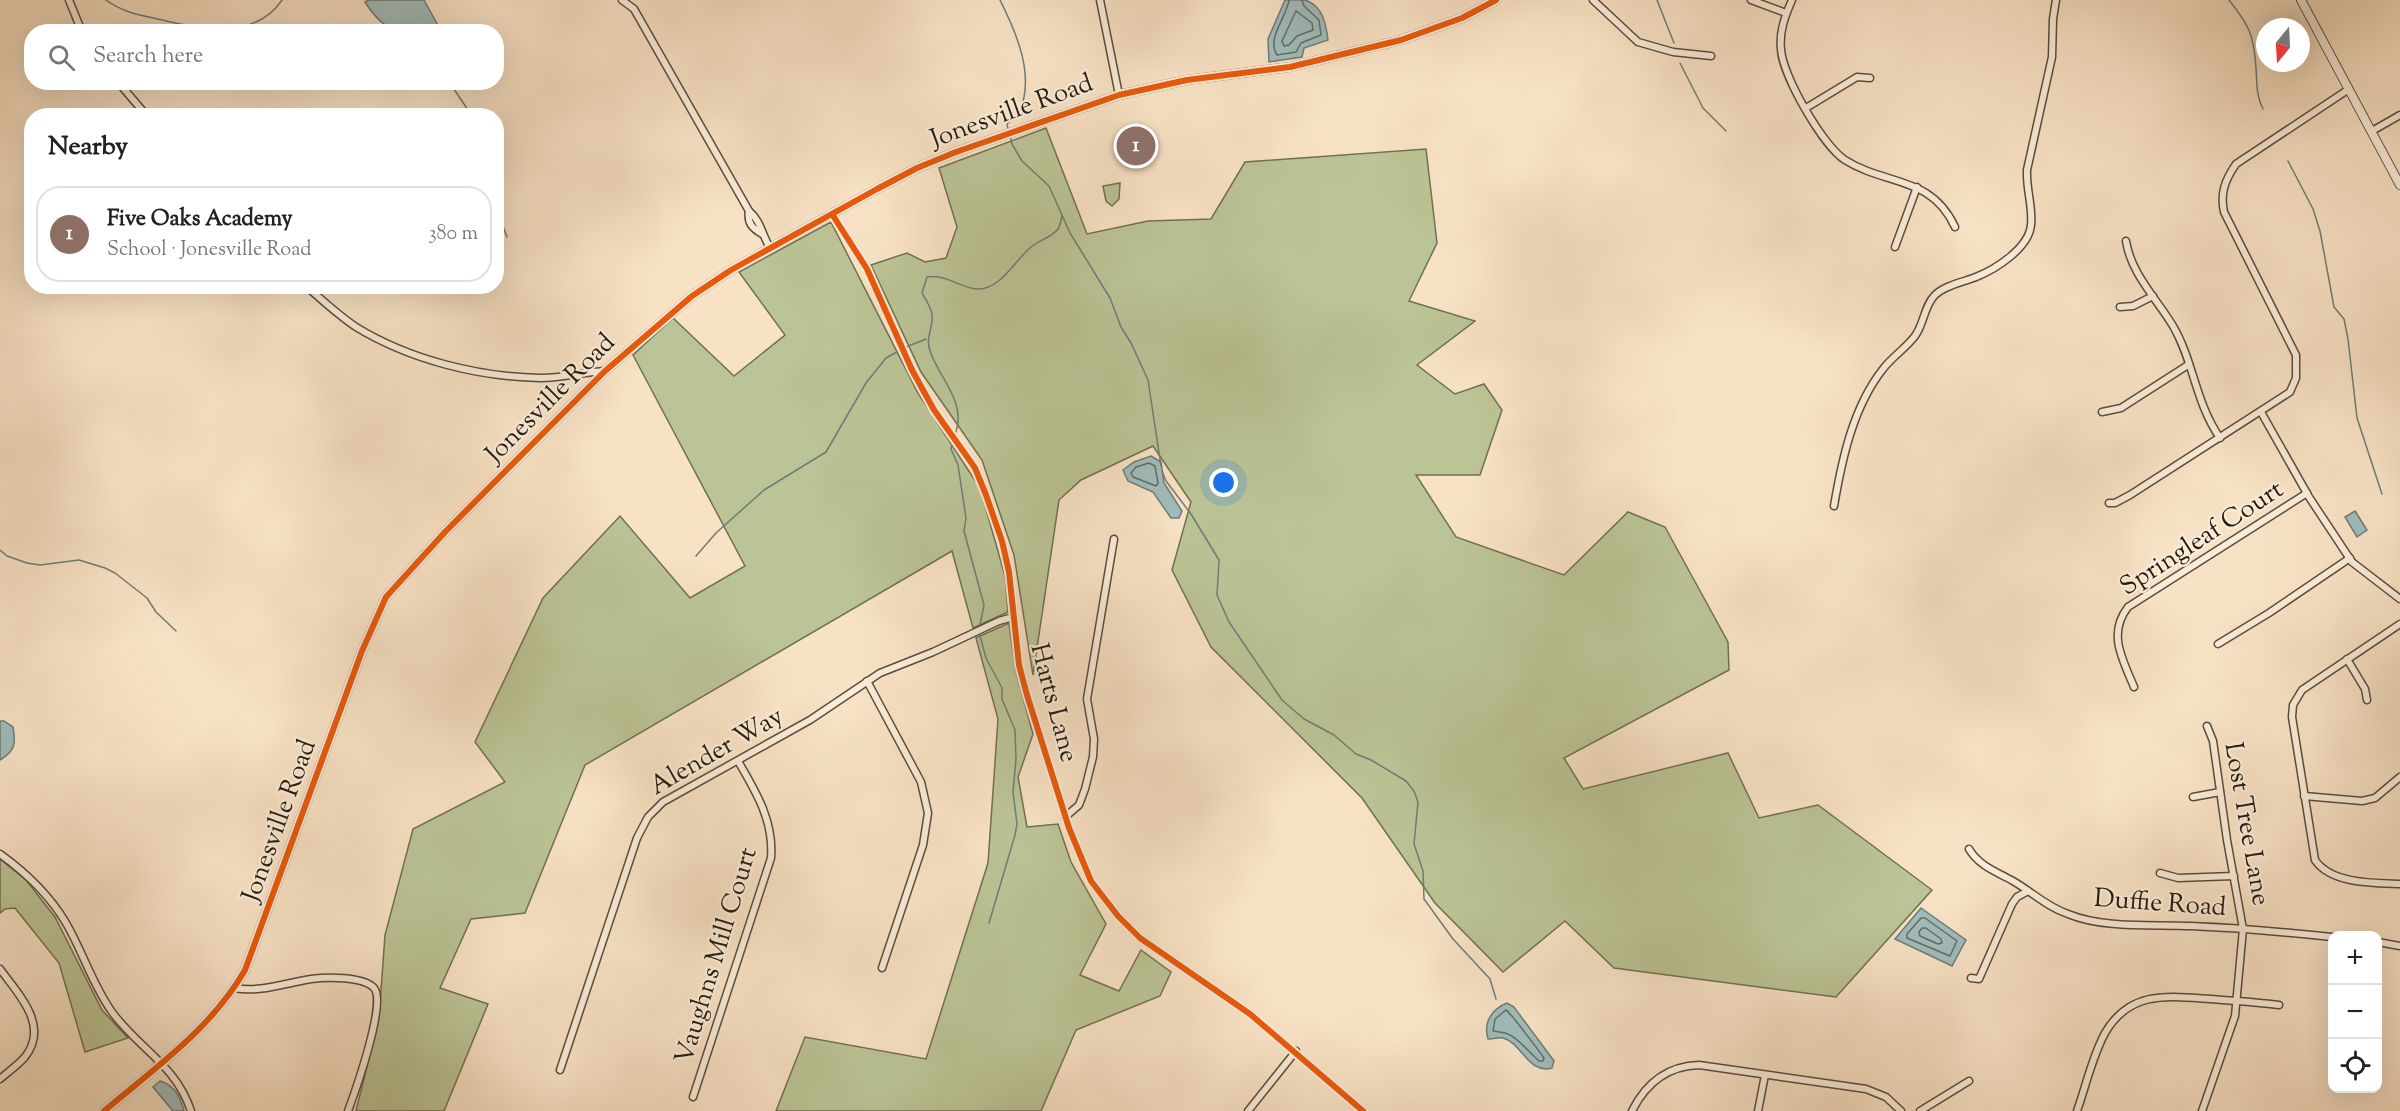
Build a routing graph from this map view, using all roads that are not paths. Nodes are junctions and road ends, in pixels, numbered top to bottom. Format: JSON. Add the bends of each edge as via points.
{"nodes":[{"id":1,"x":69,"y":0,"type":"edge"},
{"id":2,"x":622,"y":0,"type":"edge"},
{"id":3,"x":1100,"y":0,"type":"edge"},
{"id":4,"x":1496,"y":0,"type":"edge"},
{"id":5,"x":1593,"y":0,"type":"edge"},
{"id":6,"x":1751,"y":0,"type":"edge"},
{"id":7,"x":1792,"y":0,"type":"edge"},
{"id":8,"x":2055,"y":0,"type":"edge"},
{"id":9,"x":2301,"y":0,"type":"edge"},
{"id":10,"x":1786,"y":13,"type":"junction"},
{"id":11,"x":79,"y":24,"type":"edge"},
{"id":12,"x":1711,"y":56,"type":"dead end"},
{"id":13,"x":1870,"y":78,"type":"dead end"},
{"id":14,"x":2349,"y":89,"type":"junction"},
{"id":15,"x":125,"y":90,"type":"edge"},
{"id":16,"x":1119,"y":95,"type":"junction"},
{"id":17,"x":140,"y":108,"type":"edge"},
{"id":18,"x":1806,"y":108,"type":"junction"},
{"id":19,"x":2400,"y":115,"type":"edge"},
{"id":20,"x":2372,"y":131,"type":"junction"},
{"id":21,"x":2400,"y":185,"type":"edge"},
{"id":22,"x":1917,"y":187,"type":"junction"},
{"id":23,"x":832,"y":214,"type":"junction"},
{"id":24,"x":1955,"y":227,"type":"dead end"},
{"id":25,"x":2126,"y":241,"type":"dead end"},
{"id":26,"x":1895,"y":247,"type":"dead end"},
{"id":27,"x":770,"y":248,"type":"junction"},
{"id":28,"x":315,"y":294,"type":"edge"},
{"id":29,"x":2153,"y":296,"type":"junction"},
{"id":30,"x":2121,"y":307,"type":"dead end"},
{"id":31,"x":2188,"y":365,"type":"junction"},
{"id":32,"x":605,"y":371,"type":"junction"},
{"id":33,"x":2102,"y":412,"type":"dead end"},
{"id":34,"x":2261,"y":412,"type":"junction"},
{"id":35,"x":2220,"y":438,"type":"junction"},
{"id":36,"x":2307,"y":493,"type":"junction"},
{"id":37,"x":2109,"y":503,"type":"dead end"},
{"id":38,"x":1834,"y":506,"type":"dead end"},
{"id":39,"x":1114,"y":539,"type":"dead end"},
{"id":40,"x":2350,"y":558,"type":"junction"},
{"id":41,"x":2400,"y":599,"type":"edge"},
{"id":42,"x":1013,"y":617,"type":"junction"},
{"id":43,"x":2400,"y":624,"type":"edge"},
{"id":44,"x":2218,"y":644,"type":"dead end"},
{"id":45,"x":2348,"y":659,"type":"junction"},
{"id":46,"x":867,"y":681,"type":"junction"},
{"id":47,"x":2134,"y":687,"type":"dead end"},
{"id":48,"x":2367,"y":700,"type":"dead end"},
{"id":49,"x":2207,"y":726,"type":"dead end"},
{"id":50,"x":738,"y":761,"type":"junction"},
{"id":51,"x":2400,"y":777,"type":"edge"},
{"id":52,"x":2220,"y":792,"type":"junction"},
{"id":53,"x":2304,"y":796,"type":"junction"},
{"id":54,"x":2193,"y":797,"type":"dead end"},
{"id":55,"x":1065,"y":817,"type":"junction"},
{"id":56,"x":1969,"y":849,"type":"dead end"},
{"id":57,"x":0,"y":854,"type":"edge"},
{"id":58,"x":2160,"y":873,"type":"dead end"},
{"id":59,"x":2234,"y":876,"type":"junction"},
{"id":60,"x":2400,"y":884,"type":"edge"},
{"id":61,"x":2028,"y":891,"type":"junction"},
{"id":62,"x":2243,"y":929,"type":"junction"},
{"id":63,"x":2328,"y":937,"type":"edge"},
{"id":64,"x":2382,"y":943,"type":"edge"},
{"id":65,"x":2400,"y":946,"type":"edge"},
{"id":66,"x":882,"y":968,"type":"dead end"},
{"id":67,"x":0,"y":969,"type":"edge"},
{"id":68,"x":1971,"y":978,"type":"dead end"},
{"id":69,"x":234,"y":988,"type":"junction"},
{"id":70,"x":2236,"y":1001,"type":"junction"},
{"id":71,"x":2279,"y":1005,"type":"dead end"},
{"id":72,"x":1296,"y":1051,"type":"junction"},
{"id":73,"x":161,"y":1062,"type":"junction"},
{"id":74,"x":560,"y":1070,"type":"dead end"},
{"id":75,"x":1765,"y":1074,"type":"junction"},
{"id":76,"x":0,"y":1078,"type":"edge"},
{"id":77,"x":1970,"y":1082,"type":"dead end"},
{"id":78,"x":693,"y":1098,"type":"dead end"},
{"id":79,"x":104,"y":1111,"type":"edge"},
{"id":80,"x":191,"y":1111,"type":"edge"},
{"id":81,"x":348,"y":1111,"type":"edge"},
{"id":82,"x":1248,"y":1111,"type":"edge"},
{"id":83,"x":1363,"y":1111,"type":"edge"},
{"id":84,"x":1632,"y":1111,"type":"edge"},
{"id":85,"x":1758,"y":1111,"type":"edge"},
{"id":86,"x":1901,"y":1111,"type":"edge"},
{"id":87,"x":1920,"y":1111,"type":"edge"},
{"id":88,"x":2077,"y":1111,"type":"edge"},
{"id":89,"x":2202,"y":1111,"type":"edge"}],
"edges":[{"from":1,"to":11,"type":"street"},
{"from":2,"to":27,"type":"street","via":[[634,9],[749,211],[758,218]]},
{"from":3,"to":16,"type":"street"},
{"from":4,"to":16,"type":"street","name":"Jonesville Road","via":[[1420,34],[1339,56]]},
{"from":5,"to":12,"type":"street","via":[[1638,42],[1673,52]]},
{"from":6,"to":10,"type":"street"},
{"from":7,"to":10,"type":"street"},
{"from":8,"to":38,"type":"street","via":[[2052,57],[2028,170],[2029,234],[1994,268],[1933,297],[1916,335],[1884,368],[1861,408],[1839,475]]},
{"from":9,"to":14,"type":"street"},
{"from":10,"to":18,"type":"street","via":[[1781,52],[1787,75]]},
{"from":13,"to":18,"type":"street","via":[[1857,77]]},
{"from":14,"to":20,"type":"street"},
{"from":14,"to":34,"type":"street","via":[[2236,164],[2223,188],[2224,212],[2296,355],[2296,378],[2290,392]]},
{"from":15,"to":17,"type":"street"},
{"from":16,"to":23,"type":"street","name":"Jonesville Road","via":[[916,168]]},
{"from":18,"to":22,"type":"street","via":[[1827,142],[1844,159],[1864,170]]},
{"from":19,"to":20,"type":"street"},
{"from":20,"to":21,"type":"street"},
{"from":22,"to":24,"type":"street","via":[[1943,205]]},
{"from":22,"to":26,"type":"street"},
{"from":23,"to":27,"type":"street","name":"Jonesville Road"},
{"from":23,"to":42,"type":"street","name":"Harts Lane","via":[[867,269],[902,350],[934,410],[980,479],[1006,555]]},
{"from":25,"to":29,"type":"street","via":[[2131,261]]},
{"from":27,"to":32,"type":"street","name":"Jonesville Road","via":[[692,296]]},
{"from":28,"to":32,"type":"street","via":[[372,336],[442,363],[499,375],[542,378]]},
{"from":29,"to":30,"type":"street"},
{"from":29,"to":31,"type":"street","via":[[2175,330]]},
{"from":31,"to":33,"type":"street","via":[[2121,408]]},
{"from":31,"to":35,"type":"street","via":[[2201,404]]},
{"from":32,"to":69,"type":"street","name":"Jonesville Road","via":[[386,597],[362,651],[254,950]]},
{"from":34,"to":35,"type":"street"},
{"from":34,"to":36,"type":"street"},
{"from":35,"to":37,"type":"street","via":[[2130,495]]},
{"from":36,"to":40,"type":"street"},
{"from":36,"to":47,"type":"street","name":"Springleaf Court","via":[[2128,607],[2118,623],[2117,640]]},
{"from":39,"to":55,"type":"street","via":[[1087,699],[1093,757],[1079,805]]},
{"from":40,"to":41,"type":"street"},
{"from":40,"to":44,"type":"street"},
{"from":42,"to":46,"type":"street","name":"Alender Way"},
{"from":42,"to":55,"type":"street","name":"Harts Lane","via":[[1026,695]]},
{"from":43,"to":45,"type":"street"},
{"from":45,"to":48,"type":"street"},
{"from":45,"to":53,"type":"street","via":[[2302,690],[2294,705],[2293,726]]},
{"from":46,"to":50,"type":"street","name":"Alender Way","via":[[810,720]]},
{"from":46,"to":66,"type":"street","via":[[921,782],[928,813],[923,845]]},
{"from":49,"to":52,"type":"street","name":"Lost Tree Lane"},
{"from":50,"to":74,"type":"street","name":"Alender Way","via":[[663,802],[644,823]]},
{"from":50,"to":78,"type":"street","name":"Vaughns Mill Court","via":[[768,820],[771,858]]},
{"from":51,"to":53,"type":"street","via":[[2368,800]]},
{"from":52,"to":54,"type":"street"},
{"from":52,"to":59,"type":"street","name":"Lost Tree Lane"},
{"from":53,"to":60,"type":"street","via":[[2313,856],[2323,870],[2346,878]]},
{"from":55,"to":72,"type":"street","name":"Harts Lane","via":[[1091,880],[1127,926]]},
{"from":56,"to":61,"type":"street","name":"Duffie Road","via":[[1980,863]]},
{"from":57,"to":73,"type":"street","via":[[28,877],[59,913],[111,1011]]},
{"from":58,"to":59,"type":"street","via":[[2178,878]]},
{"from":59,"to":62,"type":"street","name":"Lost Tree Lane"},
{"from":61,"to":62,"type":"street","name":"Duffie Road","via":[[2057,910],[2091,921]]},
{"from":61,"to":68,"type":"street","via":[[2012,904],[1979,979]]},
{"from":62,"to":63,"type":"street","name":"Duffie Road"},
{"from":62,"to":70,"type":"street","name":"Lost Tree Lane"},
{"from":64,"to":65,"type":"street"},
{"from":67,"to":76,"type":"street","via":[[29,1009],[34,1029],[26,1055]]},
{"from":69,"to":73,"type":"street","name":"Jonesville Road","via":[[208,1021]]},
{"from":69,"to":81,"type":"street","via":[[260,989],[330,978],[358,981],[374,988],[378,1008]]},
{"from":70,"to":71,"type":"street"},
{"from":70,"to":88,"type":"street","via":[[2162,996],[2131,1006],[2106,1032]]},
{"from":70,"to":89,"type":"street","name":"Lost Tree Lane","via":[[2232,1029]]},
{"from":72,"to":82,"type":"street"},
{"from":72,"to":83,"type":"street","name":"Harts Lane"},
{"from":73,"to":79,"type":"street","name":"Jonesville Road"},
{"from":73,"to":80,"type":"street","via":[[180,1085]]},
{"from":75,"to":84,"type":"street","via":[[1709,1066],[1680,1067],[1648,1085]]},
{"from":75,"to":85,"type":"street"},
{"from":75,"to":86,"type":"street","via":[[1866,1089],[1886,1097]]},
{"from":77,"to":87,"type":"street"}]}
